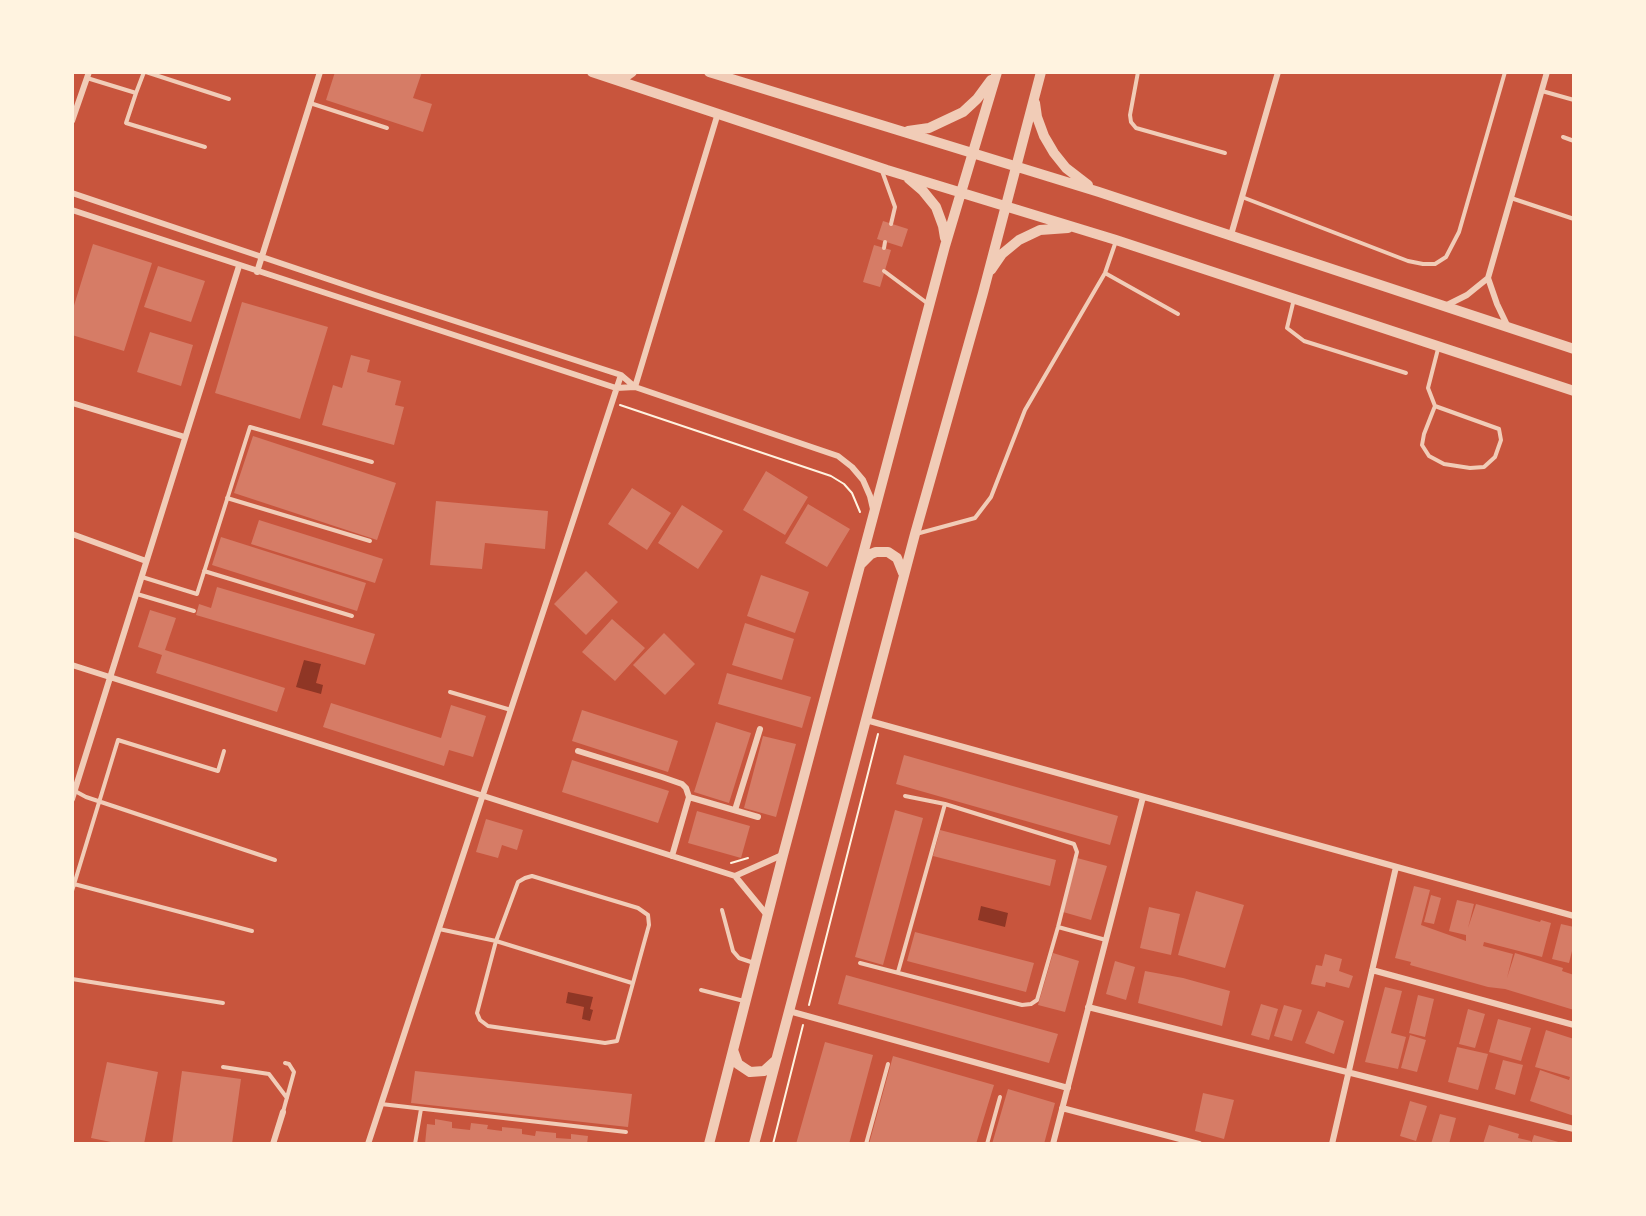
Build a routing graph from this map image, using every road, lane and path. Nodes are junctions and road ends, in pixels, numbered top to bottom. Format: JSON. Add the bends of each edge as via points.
{"nodes":[{"id":1,"x":145,"y":72,"type":"edge"},
{"id":2,"x":320,"y":72,"type":"edge"},
{"id":3,"x":592,"y":72,"type":"edge"},
{"id":4,"x":632,"y":72,"type":"edge"},
{"id":5,"x":710,"y":72,"type":"edge"},
{"id":6,"x":996,"y":72,"type":"edge"},
{"id":7,"x":1041,"y":72,"type":"edge"},
{"id":8,"x":1138,"y":72,"type":"edge"},
{"id":9,"x":1278,"y":72,"type":"edge"},
{"id":10,"x":1505,"y":72,"type":"edge"},
{"id":11,"x":1547,"y":72,"type":"edge"},
{"id":12,"x":88,"y":75,"type":"edge"},
{"id":13,"x":612,"y":78,"type":"junction"},
{"id":14,"x":1541,"y":91,"type":"junction"},
{"id":15,"x":136,"y":93,"type":"junction"},
{"id":16,"x":229,"y":99,"type":"dead end"},
{"id":17,"x":1034,"y":99,"type":"junction"},
{"id":18,"x":1574,"y":100,"type":"edge"},
{"id":19,"x":310,"y":103,"type":"junction"},
{"id":20,"x":718,"y":114,"type":"junction"},
{"id":21,"x":72,"y":121,"type":"edge"},
{"id":22,"x":387,"y":128,"type":"dead end"},
{"id":23,"x":894,"y":129,"type":"junction"},
{"id":24,"x":1563,"y":137,"type":"dead end"},
{"id":25,"x":1574,"y":141,"type":"edge"},
{"id":26,"x":205,"y":147,"type":"dead end"},
{"id":27,"x":972,"y":153,"type":"junction"},
{"id":28,"x":1226,"y":153,"type":"dead end"},
{"id":29,"x":1016,"y":166,"type":"junction"},
{"id":30,"x":884,"y":168,"type":"junction"},
{"id":31,"x":960,"y":192,"type":"junction"},
{"id":32,"x":1099,"y":192,"type":"junction"},
{"id":33,"x":72,"y":193,"type":"edge"},
{"id":34,"x":1241,"y":197,"type":"junction"},
{"id":35,"x":1511,"y":198,"type":"junction"},
{"id":36,"x":1005,"y":206,"type":"junction"},
{"id":37,"x":72,"y":210,"type":"edge"},
{"id":38,"x":1574,"y":219,"type":"edge"},
{"id":39,"x":891,"y":224,"type":"dead end"},
{"id":40,"x":1084,"y":230,"type":"junction"},
{"id":41,"x":1231,"y":236,"type":"junction"},
{"id":42,"x":1116,"y":240,"type":"junction"},
{"id":43,"x":885,"y":242,"type":"dead end"},
{"id":44,"x":945,"y":246,"type":"junction"},
{"id":45,"x":884,"y":248,"type":"dead end"},
{"id":46,"x":263,"y":258,"type":"junction"},
{"id":47,"x":239,"y":266,"type":"junction"},
{"id":48,"x":884,"y":271,"type":"dead end"},
{"id":49,"x":257,"y":272,"type":"junction"},
{"id":50,"x":1106,"y":273,"type":"junction"},
{"id":51,"x":1488,"y":278,"type":"junction"},
{"id":52,"x":983,"y":293,"type":"junction"},
{"id":53,"x":1294,"y":299,"type":"junction"},
{"id":54,"x":930,"y":304,"type":"junction"},
{"id":55,"x":1443,"y":307,"type":"junction"},
{"id":56,"x":1178,"y":314,"type":"dead end"},
{"id":57,"x":1509,"y":328,"type":"junction"},
{"id":58,"x":1439,"y":346,"type":"junction"},
{"id":59,"x":1574,"y":350,"type":"edge"},
{"id":60,"x":1406,"y":373,"type":"dead end"},
{"id":61,"x":621,"y":375,"type":"junction"},
{"id":62,"x":635,"y":387,"type":"junction"},
{"id":63,"x":616,"y":388,"type":"junction"},
{"id":64,"x":1574,"y":391,"type":"edge"},
{"id":65,"x":612,"y":402,"type":"junction"},
{"id":66,"x":72,"y":403,"type":"edge"},
{"id":67,"x":1435,"y":406,"type":"junction"},
{"id":68,"x":185,"y":436,"type":"junction"},
{"id":69,"x":372,"y":462,"type":"dead end"},
{"id":70,"x":227,"y":498,"type":"junction"},
{"id":71,"x":861,"y":513,"type":"dead end"},
{"id":72,"x":873,"y":513,"type":"junction"},
{"id":73,"x":72,"y":534,"type":"edge"},
{"id":74,"x":915,"y":534,"type":"junction"},
{"id":75,"x":369,"y":542,"type":"dead end"},
{"id":76,"x":146,"y":561,"type":"junction"},
{"id":77,"x":860,"y":566,"type":"junction"},
{"id":78,"x":204,"y":571,"type":"junction"},
{"id":79,"x":141,"y":577,"type":"junction"},
{"id":80,"x":903,"y":579,"type":"junction"},
{"id":81,"x":136,"y":594,"type":"junction"},
{"id":82,"x":195,"y":611,"type":"dead end"},
{"id":83,"x":352,"y":616,"type":"dead end"},
{"id":84,"x":72,"y":665,"type":"edge"},
{"id":85,"x":110,"y":677,"type":"junction"},
{"id":86,"x":450,"y":692,"type":"dead end"},
{"id":87,"x":511,"y":710,"type":"junction"},
{"id":88,"x":866,"y":720,"type":"junction"},
{"id":89,"x":881,"y":724,"type":"junction"},
{"id":90,"x":760,"y":729,"type":"dead end"},
{"id":91,"x":224,"y":751,"type":"dead end"},
{"id":92,"x":578,"y":751,"type":"dead end"},
{"id":93,"x":73,"y":790,"type":"edge"},
{"id":94,"x":483,"y":795,"type":"junction"},
{"id":95,"x":905,"y":795,"type":"dead end"},
{"id":96,"x":689,"y":797,"type":"junction"},
{"id":97,"x":1143,"y":797,"type":"junction"},
{"id":98,"x":72,"y":799,"type":"edge"},
{"id":99,"x":99,"y":801,"type":"junction"},
{"id":100,"x":945,"y":804,"type":"junction"},
{"id":101,"x":735,"y":810,"type":"junction"},
{"id":102,"x":758,"y":817,"type":"dead end"},
{"id":103,"x":783,"y":855,"type":"junction"},
{"id":104,"x":672,"y":856,"type":"junction"},
{"id":105,"x":753,"y":856,"type":"dead end"},
{"id":106,"x":275,"y":860,"type":"dead end"},
{"id":107,"x":723,"y":861,"type":"dead end"},
{"id":108,"x":1396,"y":867,"type":"junction"},
{"id":109,"x":735,"y":876,"type":"junction"},
{"id":110,"x":74,"y":884,"type":"junction"},
{"id":111,"x":72,"y":891,"type":"edge"},
{"id":112,"x":722,"y":910,"type":"dead end"},
{"id":113,"x":767,"y":915,"type":"junction"},
{"id":114,"x":1574,"y":916,"type":"edge"},
{"id":115,"x":1058,"y":927,"type":"junction"},
{"id":116,"x":439,"y":929,"type":"junction"},
{"id":117,"x":252,"y":931,"type":"dead end"},
{"id":118,"x":1106,"y":940,"type":"junction"},
{"id":119,"x":496,"y":941,"type":"junction"},
{"id":120,"x":755,"y":963,"type":"junction"},
{"id":121,"x":860,"y":963,"type":"dead end"},
{"id":122,"x":1372,"y":970,"type":"junction"},
{"id":123,"x":898,"y":972,"type":"junction"},
{"id":124,"x":72,"y":979,"type":"edge"},
{"id":125,"x":632,"y":983,"type":"junction"},
{"id":126,"x":701,"y":990,"type":"dead end"},
{"id":127,"x":745,"y":1001,"type":"junction"},
{"id":128,"x":222,"y":1003,"type":"dead end"},
{"id":129,"x":1088,"y":1007,"type":"junction"},
{"id":130,"x":789,"y":1011,"type":"junction"},
{"id":131,"x":806,"y":1016,"type":"junction"},
{"id":132,"x":1574,"y":1025,"type":"edge"},
{"id":133,"x":734,"y":1044,"type":"junction"},
{"id":134,"x":777,"y":1056,"type":"junction"},
{"id":135,"x":285,"y":1063,"type":"dead end"},
{"id":136,"x":888,"y":1064,"type":"dead end"},
{"id":137,"x":223,"y":1067,"type":"dead end"},
{"id":138,"x":1349,"y":1072,"type":"junction"},
{"id":139,"x":1068,"y":1088,"type":"junction"},
{"id":140,"x":1000,"y":1097,"type":"dead end"},
{"id":141,"x":287,"y":1098,"type":"junction"},
{"id":142,"x":381,"y":1104,"type":"junction"},
{"id":143,"x":421,"y":1108,"type":"junction"},
{"id":144,"x":1062,"y":1108,"type":"junction"},
{"id":145,"x":283,"y":1112,"type":"joint"},
{"id":146,"x":1574,"y":1129,"type":"edge"},
{"id":147,"x":626,"y":1132,"type":"dead end"},
{"id":148,"x":273,"y":1144,"type":"edge"},
{"id":149,"x":368,"y":1144,"type":"edge"},
{"id":150,"x":415,"y":1144,"type":"edge"},
{"id":151,"x":709,"y":1144,"type":"edge"},
{"id":152,"x":754,"y":1144,"type":"edge"},
{"id":153,"x":772,"y":1144,"type":"edge"},
{"id":154,"x":866,"y":1144,"type":"edge"},
{"id":155,"x":987,"y":1144,"type":"edge"},
{"id":156,"x":1053,"y":1144,"type":"edge"},
{"id":157,"x":1199,"y":1144,"type":"edge"},
{"id":158,"x":1332,"y":1144,"type":"edge"}],
"edges":[{"from":1,"to":15,"type":"lane"},
{"from":1,"to":16,"type":"lane"},
{"from":2,"to":19,"type":"street"},
{"from":3,"to":13,"type":"street"},
{"from":4,"to":13,"type":"street","via":[[622,79]]},
{"from":5,"to":23,"type":"street"},
{"from":6,"to":23,"type":"street","via":[[977,99],[948,121],[911,131]]},
{"from":6,"to":27,"type":"street"},
{"from":7,"to":17,"type":"street"},
{"from":8,"to":28,"type":"lane","via":[[1130,115],[1136,128]]},
{"from":9,"to":34,"type":"street"},
{"from":10,"to":34,"type":"lane","via":[[1459,232],[1446,257],[1435,264],[1408,261]]},
{"from":11,"to":14,"type":"street"},
{"from":12,"to":15,"type":"lane"},
{"from":12,"to":21,"type":"street"},
{"from":13,"to":20,"type":"street"},
{"from":14,"to":18,"type":"lane"},
{"from":14,"to":35,"type":"street"},
{"from":15,"to":26,"type":"lane","via":[[126,123]]},
{"from":17,"to":29,"type":"street"},
{"from":17,"to":32,"type":"street","via":[[1044,136],[1054,153],[1081,181]]},
{"from":19,"to":22,"type":"lane"},
{"from":19,"to":46,"type":"street"},
{"from":20,"to":30,"type":"street"},
{"from":20,"to":62,"type":"street"},
{"from":23,"to":27,"type":"street"},
{"from":24,"to":25,"type":"lane"},
{"from":27,"to":29,"type":"street"},
{"from":27,"to":31,"type":"street"},
{"from":29,"to":32,"type":"street"},
{"from":29,"to":36,"type":"street"},
{"from":30,"to":31,"type":"street"},
{"from":30,"to":39,"type":"lane","via":[[896,207]]},
{"from":30,"to":44,"type":"street","via":[[916,183],[930,199],[940,217]]},
{"from":31,"to":36,"type":"street"},
{"from":31,"to":44,"type":"street"},
{"from":32,"to":41,"type":"street"},
{"from":33,"to":46,"type":"street"},
{"from":34,"to":41,"type":"street"},
{"from":35,"to":38,"type":"lane"},
{"from":35,"to":51,"type":"street"},
{"from":36,"to":40,"type":"street"},
{"from":36,"to":52,"type":"street"},
{"from":37,"to":47,"type":"street"},
{"from":40,"to":42,"type":"street"},
{"from":40,"to":52,"type":"street","via":[[1040,230],[1019,240],[1002,254]]},
{"from":41,"to":55,"type":"street"},
{"from":42,"to":50,"type":"lane"},
{"from":42,"to":53,"type":"street"},
{"from":43,"to":45,"type":"lane"},
{"from":44,"to":54,"type":"street"},
{"from":46,"to":49,"type":"street"},
{"from":46,"to":61,"type":"street"},
{"from":47,"to":49,"type":"street"},
{"from":47,"to":68,"type":"street"},
{"from":48,"to":54,"type":"lane"},
{"from":49,"to":63,"type":"street"},
{"from":50,"to":56,"type":"lane"},
{"from":50,"to":74,"type":"lane","via":[[1025,410],[991,497],[975,518]]},
{"from":51,"to":55,"type":"street"},
{"from":51,"to":57,"type":"street"},
{"from":52,"to":74,"type":"street"},
{"from":53,"to":58,"type":"street"},
{"from":53,"to":60,"type":"lane","via":[[1287,328],[1304,341]]},
{"from":54,"to":72,"type":"street"},
{"from":55,"to":57,"type":"street"},
{"from":57,"to":59,"type":"street"},
{"from":58,"to":64,"type":"street"},
{"from":58,"to":67,"type":"lane","via":[[1428,388]]},
{"from":61,"to":62,"type":"street"},
{"from":61,"to":63,"type":"street"},
{"from":62,"to":63,"type":"street"},
{"from":62,"to":72,"type":"street","via":[[838,456],[863,480]]},
{"from":63,"to":65,"type":"street"},
{"from":65,"to":71,"type":"path","via":[[831,476],[852,493]]},
{"from":65,"to":87,"type":"street"},
{"from":66,"to":68,"type":"street"},
{"from":67,"to":67,"type":"lane","via":[[1499,429],[1501,440],[1495,457],[1484,467],[1470,468],[1444,464],[1429,456],[1422,445]]},
{"from":68,"to":76,"type":"street"},
{"from":69,"to":70,"type":"lane","via":[[250,426]]},
{"from":70,"to":75,"type":"lane"},
{"from":70,"to":78,"type":"lane"},
{"from":72,"to":77,"type":"street"},
{"from":73,"to":76,"type":"street"},
{"from":74,"to":80,"type":"street"},
{"from":76,"to":79,"type":"street"},
{"from":77,"to":80,"type":"street","via":[[871,554],[888,552],[901,562]]},
{"from":77,"to":103,"type":"street"},
{"from":78,"to":79,"type":"lane","via":[[197,594]]},
{"from":78,"to":83,"type":"lane"},
{"from":79,"to":81,"type":"street"},
{"from":80,"to":88,"type":"street"},
{"from":81,"to":82,"type":"lane"},
{"from":81,"to":85,"type":"street"},
{"from":84,"to":85,"type":"street"},
{"from":85,"to":93,"type":"street"},
{"from":85,"to":94,"type":"street"},
{"from":86,"to":87,"type":"lane"},
{"from":87,"to":94,"type":"street"},
{"from":88,"to":89,"type":"street"},
{"from":88,"to":130,"type":"street"},
{"from":89,"to":97,"type":"street"},
{"from":89,"to":131,"type":"path"},
{"from":90,"to":101,"type":"street"},
{"from":91,"to":99,"type":"lane","via":[[218,771],[117,740]]},
{"from":92,"to":96,"type":"street","via":[[682,784]]},
{"from":93,"to":98,"type":"street"},
{"from":93,"to":99,"type":"lane"},
{"from":94,"to":104,"type":"street"},
{"from":94,"to":116,"type":"street"},
{"from":95,"to":100,"type":"lane"},
{"from":96,"to":101,"type":"street"},
{"from":96,"to":104,"type":"street"},
{"from":97,"to":108,"type":"street"},
{"from":97,"to":118,"type":"street"},
{"from":99,"to":106,"type":"lane"},
{"from":99,"to":110,"type":"lane"},
{"from":100,"to":115,"type":"lane","via":[[1074,844],[1077,852]]},
{"from":100,"to":123,"type":"lane"},
{"from":101,"to":102,"type":"street"},
{"from":103,"to":109,"type":"street"},
{"from":103,"to":113,"type":"street"},
{"from":104,"to":109,"type":"street"},
{"from":105,"to":107,"type":"path","via":[[733,864]]},
{"from":108,"to":114,"type":"street"},
{"from":108,"to":122,"type":"street"},
{"from":109,"to":113,"type":"street"},
{"from":110,"to":111,"type":"lane"},
{"from":110,"to":117,"type":"lane"},
{"from":112,"to":120,"type":"lane","via":[[733,951],[739,958]]},
{"from":113,"to":120,"type":"street"},
{"from":115,"to":118,"type":"lane"},
{"from":115,"to":123,"type":"lane","via":[[1037,1000],[1031,1004]]},
{"from":116,"to":119,"type":"lane"},
{"from":116,"to":142,"type":"street"},
{"from":118,"to":129,"type":"street"},
{"from":119,"to":125,"type":"lane"},
{"from":119,"to":125,"type":"lane","via":[[518,882],[532,876],[638,908],[648,915],[650,924]]},
{"from":119,"to":125,"type":"lane","via":[[477,1013],[488,1026],[605,1043],[617,1041]]},
{"from":120,"to":127,"type":"street"},
{"from":121,"to":123,"type":"lane"},
{"from":122,"to":132,"type":"street"},
{"from":122,"to":138,"type":"street"},
{"from":124,"to":128,"type":"lane"},
{"from":126,"to":127,"type":"lane"},
{"from":127,"to":133,"type":"street"},
{"from":129,"to":138,"type":"street"},
{"from":129,"to":139,"type":"street"},
{"from":130,"to":131,"type":"street"},
{"from":130,"to":134,"type":"street"},
{"from":131,"to":139,"type":"street"},
{"from":131,"to":153,"type":"path"},
{"from":133,"to":134,"type":"street","via":[[738,1064],[750,1072],[764,1071]]},
{"from":133,"to":151,"type":"street"},
{"from":134,"to":152,"type":"street"},
{"from":135,"to":141,"type":"lane","via":[[294,1072]]},
{"from":136,"to":154,"type":"lane"},
{"from":137,"to":141,"type":"lane","via":[[269,1074]]},
{"from":138,"to":146,"type":"street"},
{"from":138,"to":158,"type":"street"},
{"from":139,"to":144,"type":"street"},
{"from":140,"to":155,"type":"lane"},
{"from":141,"to":145,"type":"lane"},
{"from":142,"to":143,"type":"lane"},
{"from":142,"to":149,"type":"street"},
{"from":143,"to":147,"type":"lane"},
{"from":143,"to":150,"type":"lane"},
{"from":144,"to":156,"type":"street"},
{"from":144,"to":157,"type":"street"},
{"from":145,"to":148,"type":"street"}]}
